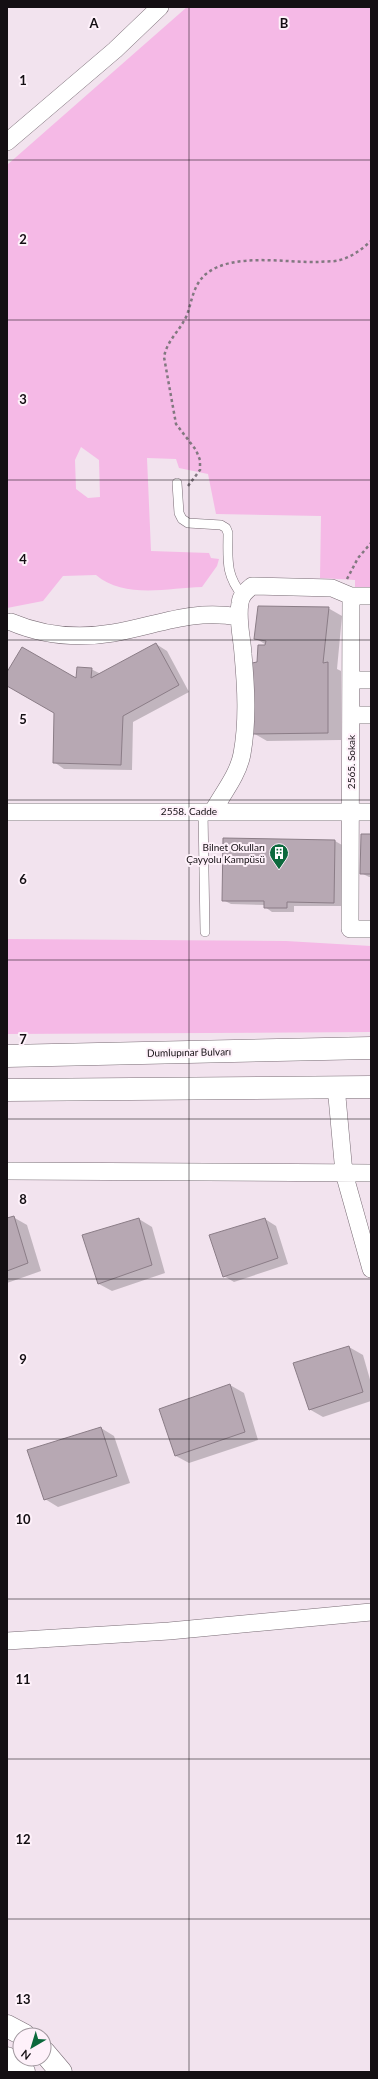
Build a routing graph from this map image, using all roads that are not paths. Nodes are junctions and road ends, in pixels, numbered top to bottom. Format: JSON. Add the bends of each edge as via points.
{"nodes":[{"id":1,"x":160,"y":7,"type":"edge"},
{"id":2,"x":7,"y":142,"type":"edge"},
{"id":3,"x":177,"y":483,"type":"dead end"},
{"id":4,"x":346,"y":594,"type":"junction"},
{"id":5,"x":243,"y":596,"type":"junction"},
{"id":6,"x":371,"y":596,"type":"edge"},
{"id":7,"x":239,"y":617,"type":"junction"},
{"id":8,"x":11,"y":622,"type":"dead end"},
{"id":9,"x":351,"y":680,"type":"junction"},
{"id":10,"x":371,"y":680,"type":"edge"},
{"id":11,"x":351,"y":715,"type":"junction"},
{"id":12,"x":371,"y":715,"type":"edge"},
{"id":13,"x":208,"y":811,"type":"junction"},
{"id":14,"x":350,"y":811,"type":"junction"},
{"id":15,"x":7,"y":812,"type":"edge"},
{"id":16,"x":371,"y":812,"type":"edge"},
{"id":17,"x":371,"y":929,"type":"edge"},
{"id":18,"x":205,"y":932,"type":"dead end"},
{"id":19,"x":371,"y":1048,"type":"edge"},
{"id":20,"x":7,"y":1056,"type":"edge"},
{"id":21,"x":336,"y":1086,"type":"junction"},
{"id":22,"x":371,"y":1087,"type":"edge"},
{"id":23,"x":7,"y":1090,"type":"edge"},
{"id":24,"x":7,"y":1171,"type":"edge"},
{"id":25,"x":344,"y":1173,"type":"junction"},
{"id":26,"x":371,"y":1174,"type":"edge"},
{"id":27,"x":371,"y":1269,"type":"edge"},
{"id":28,"x":371,"y":1612,"type":"edge"},
{"id":29,"x":7,"y":1641,"type":"edge"},
{"id":30,"x":7,"y":2058,"type":"edge"},
{"id":31,"x":52,"y":2061,"type":"edge"},
{"id":32,"x":24,"y":2072,"type":"edge"},
{"id":33,"x":61,"y":2072,"type":"edge"}],
"edges":[{"from":1,"to":2,"type":"street","via":[[115,50]]},
{"from":3,"to":5,"type":"lane","via":[[179,513],[182,519],[188,523],[221,525],[226,528],[228,572]]},
{"from":4,"to":5,"type":"street","via":[[332,588],[252,586]]},
{"from":4,"to":6,"type":"street"},
{"from":4,"to":9,"type":"street","name":"2565. Sokak"},
{"from":5,"to":7,"type":"street","via":[[240,601]]},
{"from":7,"to":8,"type":"street","via":[[217,614],[186,616],[113,633],[80,636],[52,634]]},
{"from":7,"to":13,"type":"street","via":[[246,695],[244,744],[239,766]]},
{"from":9,"to":10,"type":"street"},
{"from":9,"to":11,"type":"street","name":"2565. Sokak"},
{"from":11,"to":12,"type":"street"},
{"from":11,"to":14,"type":"street","name":"2565. Sokak"},
{"from":13,"to":14,"type":"street","name":"2558. Cadde"},
{"from":13,"to":15,"type":"street","name":"2558. Cadde"},
{"from":13,"to":18,"type":"lane"},
{"from":14,"to":16,"type":"street","name":"2558. Cadde"},
{"from":14,"to":17,"type":"street","name":"2565. Sokak","via":[[350,929]]},
{"from":19,"to":20,"type":"main road","name":"Dumlupınar Bulvarı"},
{"from":21,"to":22,"type":"main road"},
{"from":21,"to":23,"type":"main road"},
{"from":21,"to":25,"type":"street"},
{"from":24,"to":25,"type":"street"},
{"from":25,"to":26,"type":"street"},
{"from":25,"to":27,"type":"street"},
{"from":28,"to":29,"type":"street","via":[[169,1631]]},
{"from":30,"to":32,"type":"main road"},
{"from":31,"to":33,"type":"main road"}]}
